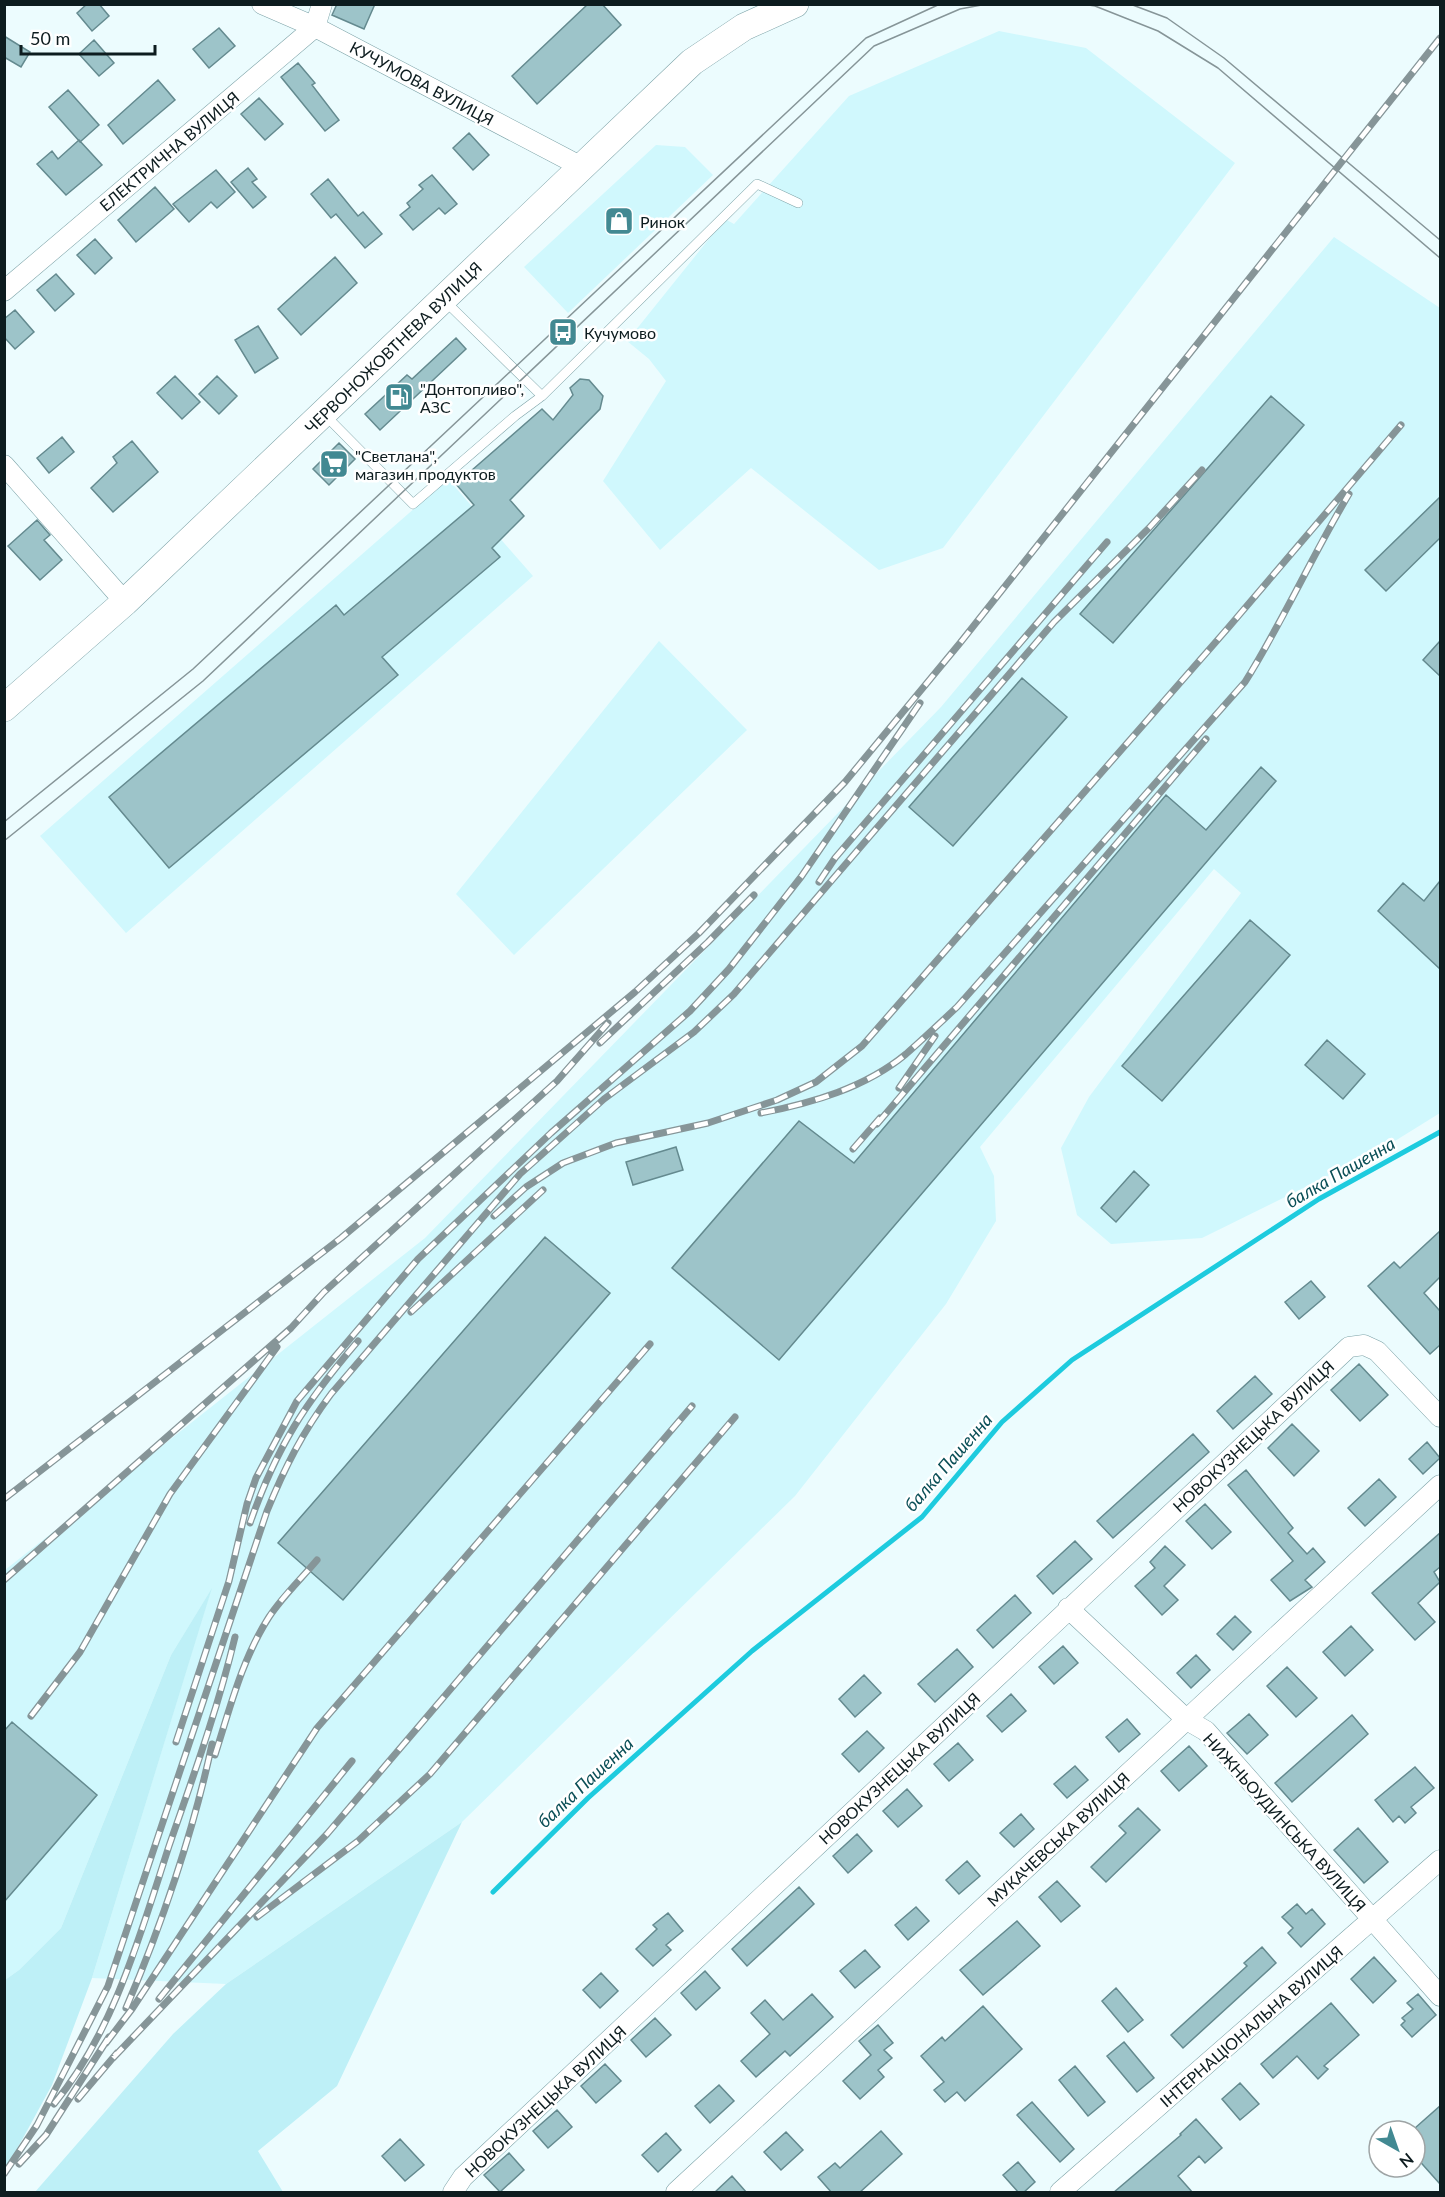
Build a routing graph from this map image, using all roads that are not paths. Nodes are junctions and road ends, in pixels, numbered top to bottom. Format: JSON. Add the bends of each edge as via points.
{"nodes":[{"id":1,"x":262,"y":4,"type":"edge"},
{"id":2,"x":322,"y":4,"type":"edge"},
{"id":3,"x":795,"y":4,"type":"edge"},
{"id":4,"x":315,"y":27,"type":"junction"},
{"id":5,"x":580,"y":166,"type":"junction"},
{"id":6,"x":798,"y":203,"type":"dead end"},
{"id":7,"x":4,"y":291,"type":"edge"},
{"id":8,"x":443,"y":299,"type":"junction"},
{"id":9,"x":542,"y":396,"type":"junction"},
{"id":10,"x":324,"y":414,"type":"junction"},
{"id":11,"x":4,"y":465,"type":"edge"},
{"id":12,"x":125,"y":602,"type":"junction"},
{"id":13,"x":4,"y":708,"type":"edge"},
{"id":14,"x":1440,"y":1417,"type":"edge"},
{"id":15,"x":1440,"y":1485,"type":"edge"},
{"id":16,"x":1068,"y":1608,"type":"junction"},
{"id":17,"x":1187,"y":1720,"type":"junction"},
{"id":18,"x":1440,"y":1860,"type":"edge"},
{"id":19,"x":1373,"y":1920,"type":"junction"},
{"id":20,"x":1440,"y":1996,"type":"edge"},
{"id":21,"x":453,"y":2193,"type":"edge"},
{"id":22,"x":676,"y":2193,"type":"edge"},
{"id":23,"x":1060,"y":2193,"type":"edge"}],
"edges":[{"from":1,"to":4,"type":"street","name":"КУЧУМОВА ВУЛИЦЯ"},
{"from":2,"to":4,"type":"street"},
{"from":3,"to":5,"type":"main road","name":"ЧЕРВОНОЖОВТНЕВА ВУЛИЦЯ","via":[[744,27],[692,62]]},
{"from":4,"to":5,"type":"street","name":"КУЧУМОВА ВУЛИЦЯ"},
{"from":4,"to":7,"type":"street","name":"ЕЛЕКТРИЧНА ВУЛИЦЯ"},
{"from":5,"to":8,"type":"main road","name":"ЧЕРВОНОЖОВТНЕВА ВУЛИЦЯ"},
{"from":6,"to":9,"type":"lane","via":[[757,184]]},
{"from":8,"to":9,"type":"lane"},
{"from":8,"to":10,"type":"main road","name":"ЧЕРВОНОЖОВТНЕВА ВУЛИЦЯ"},
{"from":9,"to":10,"type":"lane","via":[[413,504]]},
{"from":10,"to":12,"type":"main road","name":"ЧЕРВОНОЖОВТНЕВА ВУЛИЦЯ"},
{"from":11,"to":12,"type":"street"},
{"from":12,"to":13,"type":"main road","name":"ЧЕРВОНОЖОВТНЕВА ВУЛИЦЯ"},
{"from":14,"to":16,"type":"street","name":"НОВОКУЗНЕЦЬКА ВУЛИЦЯ","via":[[1377,1351],[1364,1345],[1349,1347]]},
{"from":15,"to":17,"type":"street","name":"МУКАЧЕВСЬКА ВУЛИЦЯ"},
{"from":16,"to":17,"type":"street","name":"НИЖНЬОУДИНСЬКА ВУЛИЦЯ"},
{"from":16,"to":21,"type":"street","name":"НОВОКУЗНЕЦЬКА ВУЛИЦЯ","via":[[463,2177]]},
{"from":17,"to":19,"type":"street","name":"НИЖНЬОУДИНСЬКА ВУЛИЦЯ","via":[[1206,1731]]},
{"from":17,"to":22,"type":"street","name":"МУКАЧЕВСЬКА ВУЛИЦЯ"},
{"from":18,"to":19,"type":"street","name":"ІНТЕРНАЦІОНАЛЬНА ВУЛИЦЯ"},
{"from":19,"to":20,"type":"street","name":"НИЖНЬОУДИНСЬКА ВУЛИЦЯ"},
{"from":19,"to":23,"type":"street","name":"ІНТЕРНАЦІОНАЛЬНА ВУЛИЦЯ"}]}
